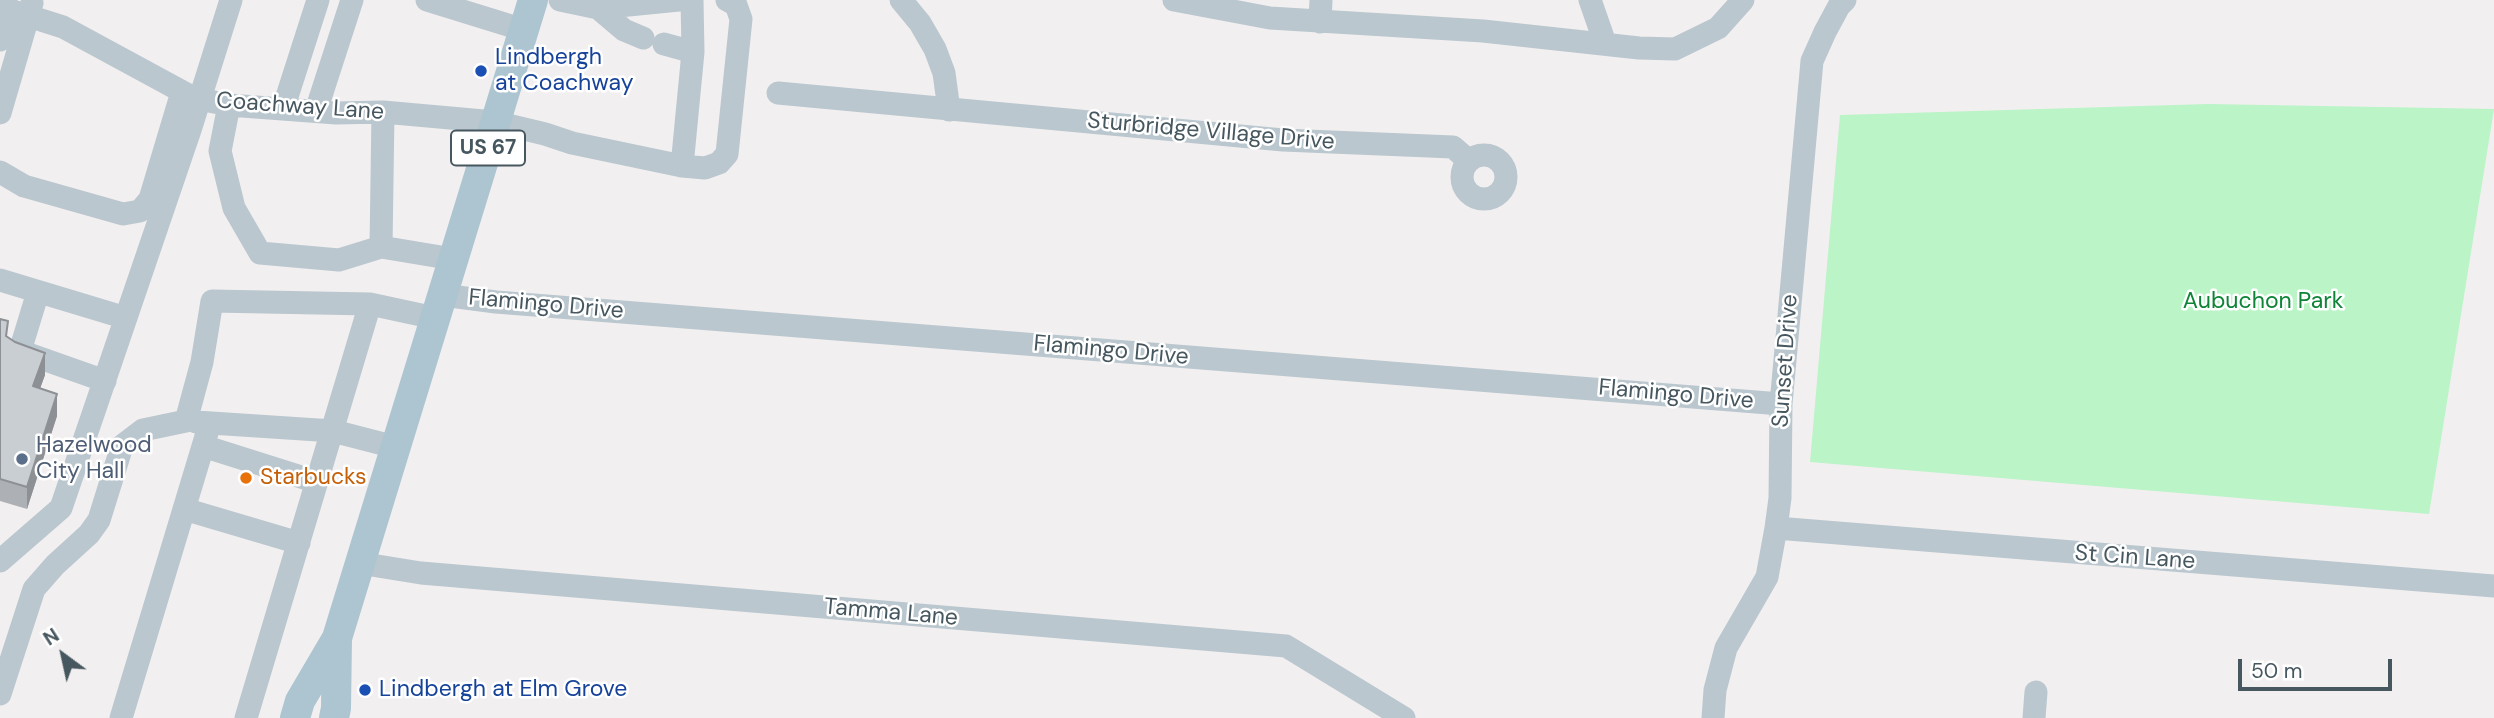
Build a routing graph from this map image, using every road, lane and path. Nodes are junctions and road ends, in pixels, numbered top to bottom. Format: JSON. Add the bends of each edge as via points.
{"nodes":[{"id":1,"x":230,"y":0,"type":"edge"},
{"id":2,"x":317,"y":0,"type":"edge"},
{"id":3,"x":352,"y":0,"type":"edge"},
{"id":4,"x":427,"y":0,"type":"edge"},
{"id":5,"x":533,"y":0,"type":"edge"},
{"id":6,"x":560,"y":0,"type":"edge"},
{"id":7,"x":679,"y":0,"type":"edge"},
{"id":8,"x":692,"y":0,"type":"edge"},
{"id":9,"x":727,"y":0,"type":"edge"},
{"id":10,"x":901,"y":0,"type":"edge"},
{"id":11,"x":1174,"y":0,"type":"edge"},
{"id":12,"x":1590,"y":0,"type":"edge"},
{"id":13,"x":1743,"y":0,"type":"edge"},
{"id":14,"x":1845,"y":0,"type":"edge"},
{"id":15,"x":18,"y":8,"type":"edge"},
{"id":16,"x":598,"y":8,"type":"junction"},
{"id":17,"x":1266,"y":9,"type":"edge"},
{"id":18,"x":1321,"y":11,"type":"edge"},
{"id":19,"x":524,"y":30,"type":"junction"},
{"id":20,"x":0,"y":40,"type":"edge"},
{"id":21,"x":1605,"y":43,"type":"junction"},
{"id":22,"x":693,"y":52,"type":"junction"},
{"id":23,"x":778,"y":93,"type":"dead end"},
{"id":24,"x":191,"y":95,"type":"junction"},
{"id":25,"x":229,"y":105,"type":"junction"},
{"id":26,"x":283,"y":109,"type":"junction"},
{"id":27,"x":316,"y":110,"type":"junction"},
{"id":28,"x":949,"y":110,"type":"junction"},
{"id":29,"x":0,"y":113,"type":"edge"},
{"id":30,"x":383,"y":113,"type":"junction"},
{"id":31,"x":495,"y":122,"type":"junction"},
{"id":32,"x":1469,"y":160,"type":"dead end"},
{"id":33,"x":682,"y":166,"type":"junction"},
{"id":34,"x":0,"y":172,"type":"edge"},
{"id":35,"x":380,"y":247,"type":"junction"},
{"id":36,"x":453,"y":259,"type":"junction"},
{"id":37,"x":0,"y":280,"type":"edge"},
{"id":38,"x":38,"y":292,"type":"junction"},
{"id":39,"x":370,"y":304,"type":"junction"},
{"id":40,"x":438,"y":307,"type":"junction"},
{"id":41,"x":126,"y":318,"type":"junction"},
{"id":42,"x":105,"y":381,"type":"junction"},
{"id":43,"x":1781,"y":404,"type":"junction"},
{"id":44,"x":186,"y":422,"type":"junction"},
{"id":45,"x":210,"y":423,"type":"junction"},
{"id":46,"x":332,"y":431,"type":"junction"},
{"id":47,"x":203,"y":446,"type":"junction"},
{"id":48,"x":395,"y":447,"type":"junction"},
{"id":49,"x":317,"y":481,"type":"junction"},
{"id":50,"x":184,"y":509,"type":"junction"},
{"id":51,"x":1776,"y":528,"type":"junction"},
{"id":52,"x":299,"y":543,"type":"junction"},
{"id":53,"x":0,"y":561,"type":"edge"},
{"id":54,"x":359,"y":563,"type":"junction"},
{"id":55,"x":2494,"y":586,"type":"edge"},
{"id":56,"x":337,"y":638,"type":"junction"},
{"id":57,"x":2036,"y":692,"type":"dead end"},
{"id":58,"x":0,"y":694,"type":"edge"},
{"id":59,"x":121,"y":718,"type":"edge"},
{"id":60,"x":246,"y":718,"type":"edge"},
{"id":61,"x":295,"y":718,"type":"edge"},
{"id":62,"x":334,"y":718,"type":"edge"},
{"id":63,"x":1404,"y":718,"type":"edge"},
{"id":64,"x":1713,"y":718,"type":"edge"},
{"id":65,"x":2034,"y":718,"type":"edge"}],
"edges":[{"from":1,"to":24,"type":"street"},
{"from":2,"to":26,"type":"street"},
{"from":3,"to":27,"type":"street"},
{"from":4,"to":19,"type":"street"},
{"from":5,"to":19,"type":"main road","number":"US 67"},
{"from":6,"to":16,"type":"street"},
{"from":7,"to":16,"type":"street"},
{"from":8,"to":22,"type":"street"},
{"from":9,"to":33,"type":"street","name":"Coachway Lane","via":[[736,5],[741,19],[727,154],[705,168]]},
{"from":10,"to":28,"type":"street","via":[[935,49]]},
{"from":11,"to":17,"type":"street"},
{"from":12,"to":21,"type":"street"},
{"from":13,"to":21,"type":"street","via":[[1718,28],[1675,49]]},
{"from":14,"to":43,"type":"street","name":"Sunset Drive","via":[[1812,61]]},
{"from":15,"to":20,"type":"street"},
{"from":15,"to":24,"type":"street","name":"Coachway Lane"},
{"from":15,"to":29,"type":"street"},
{"from":16,"to":22,"type":"street","via":[[624,30]]},
{"from":17,"to":18,"type":"street"},
{"from":18,"to":21,"type":"street"},
{"from":19,"to":31,"type":"main road","number":"US 67"},
{"from":22,"to":33,"type":"street"},
{"from":23,"to":28,"type":"street","name":"Sturbridge Village Drive"},
{"from":24,"to":25,"type":"street","name":"Coachway Lane"},
{"from":24,"to":34,"type":"street","via":[[150,199],[140,211],[123,214],[24,186]]},
{"from":24,"to":41,"type":"street"},
{"from":25,"to":26,"type":"street","name":"Coachway Lane"},
{"from":25,"to":35,"type":"street","via":[[220,151],[234,208],[260,253],[339,260]]},
{"from":26,"to":27,"type":"street","name":"Coachway Lane"},
{"from":27,"to":30,"type":"street","name":"Coachway Lane"},
{"from":28,"to":32,"type":"street","name":"Sturbridge Village Drive","via":[[1283,140],[1453,147]]},
{"from":30,"to":31,"type":"street","name":"Coachway Lane"},
{"from":30,"to":35,"type":"street"},
{"from":31,"to":33,"type":"street","name":"Coachway Lane","via":[[572,144]]},
{"from":31,"to":36,"type":"main road","number":"US 67"},
{"from":35,"to":36,"type":"street"},
{"from":36,"to":40,"type":"main road","number":"US 67"},
{"from":37,"to":38,"type":"street"},
{"from":38,"to":41,"type":"street"},
{"from":38,"to":42,"type":"street","via":[[20,351]]},
{"from":39,"to":40,"type":"street","name":"Flamingo Drive"},
{"from":39,"to":44,"type":"street","name":"Flamingo Drive","via":[[212,301]]},
{"from":39,"to":46,"type":"street"},
{"from":40,"to":43,"type":"street","name":"Flamingo Drive","via":[[510,303]]},
{"from":40,"to":48,"type":"main road","number":"US 67"},
{"from":41,"to":42,"type":"street"},
{"from":42,"to":53,"type":"street","via":[[61,508]]},
{"from":43,"to":51,"type":"street","name":"Sunset Drive"},
{"from":44,"to":45,"type":"street"},
{"from":44,"to":58,"type":"street","via":[[143,430],[122,446],[99,520],[34,589]]},
{"from":45,"to":46,"type":"street"},
{"from":45,"to":47,"type":"street"},
{"from":46,"to":48,"type":"street"},
{"from":46,"to":49,"type":"street"},
{"from":47,"to":49,"type":"street"},
{"from":47,"to":50,"type":"street"},
{"from":48,"to":54,"type":"main road","number":"US 67"},
{"from":49,"to":52,"type":"street"},
{"from":50,"to":52,"type":"street"},
{"from":50,"to":59,"type":"street"},
{"from":51,"to":55,"type":"street","name":"St Cin Lane"},
{"from":51,"to":64,"type":"street","name":"Sunset Drive","via":[[1767,577],[1726,648]]},
{"from":52,"to":60,"type":"street"},
{"from":54,"to":56,"type":"main road","number":"US 67"},
{"from":54,"to":63,"type":"street","name":"Tamma Lane","via":[[421,573],[1286,646]]},
{"from":56,"to":61,"type":"main road","number":"US 67"},
{"from":56,"to":62,"type":"main road","number":"US 67"},
{"from":57,"to":65,"type":"street"}]}
